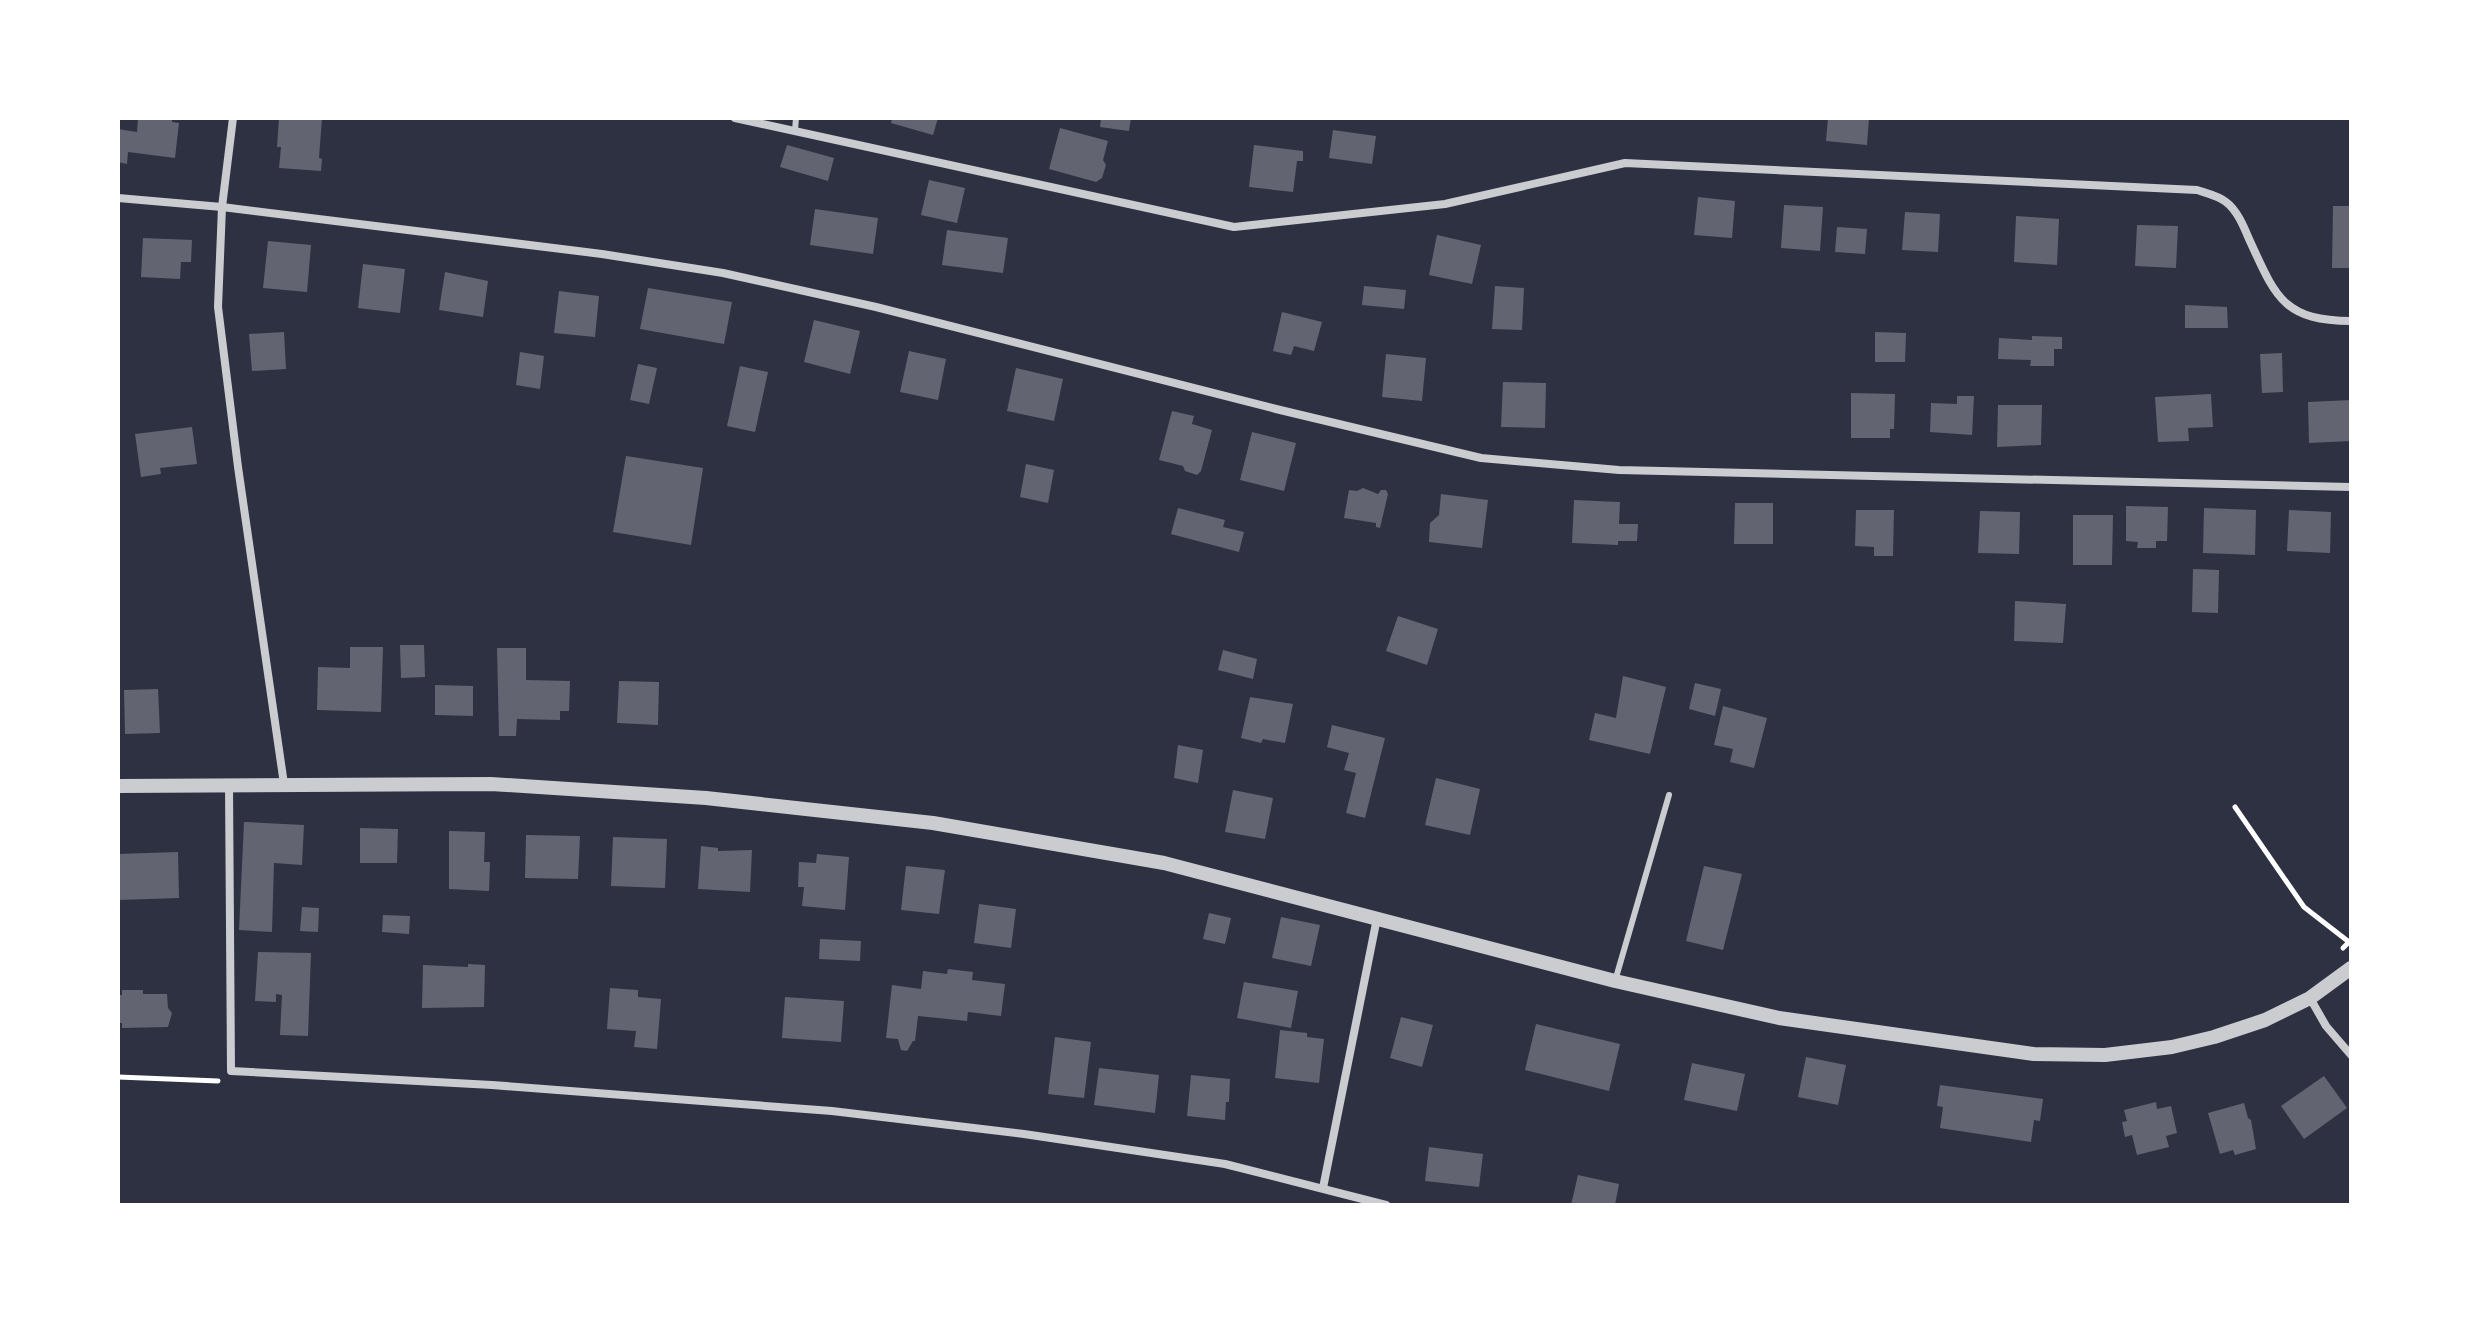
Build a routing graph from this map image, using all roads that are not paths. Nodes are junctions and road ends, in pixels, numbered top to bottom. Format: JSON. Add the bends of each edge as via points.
{"nodes":[{"id":1,"x":233,"y":118,"type":"edge"},
{"id":2,"x":735,"y":118,"type":"edge"},
{"id":3,"x":796,"y":118,"type":"edge"},
{"id":4,"x":795,"y":130,"type":"junction"},
{"id":5,"x":118,"y":198,"type":"edge"},
{"id":6,"x":222,"y":207,"type":"junction"},
{"id":7,"x":2351,"y":321,"type":"edge"},
{"id":8,"x":2351,"y":487,"type":"edge"},
{"id":9,"x":284,"y":784,"type":"junction"},
{"id":10,"x":229,"y":785,"type":"junction"},
{"id":11,"x":118,"y":786,"type":"edge"},
{"id":12,"x":1669,"y":795,"type":"dead end"},
{"id":13,"x":1377,"y":918,"type":"junction"},
{"id":14,"x":2351,"y":968,"type":"edge"},
{"id":15,"x":1615,"y":981,"type":"junction"},
{"id":16,"x":2310,"y":998,"type":"junction"},
{"id":17,"x":2351,"y":1055,"type":"edge"},
{"id":18,"x":1323,"y":1188,"type":"junction"},
{"id":19,"x":1386,"y":1205,"type":"edge"}],
"edges":[{"from":1,"to":6,"type":"street"},
{"from":2,"to":4,"type":"street"},
{"from":3,"to":4,"type":"lane"},
{"from":4,"to":7,"type":"street","via":[[1234,227],[1445,204],[1625,163],[2197,190],[2226,202],[2241,221],[2272,289],[2292,311]]},
{"from":5,"to":6,"type":"street"},
{"from":6,"to":8,"type":"street","via":[[723,273],[1481,458],[1619,470]]},
{"from":6,"to":9,"type":"street","via":[[218,307]]},
{"from":9,"to":10,"type":"street"},
{"from":9,"to":13,"type":"street","via":[[491,784],[706,798],[933,823],[1164,863]]},
{"from":10,"to":11,"type":"street"},
{"from":10,"to":18,"type":"street","via":[[231,1071],[832,1111],[1225,1164]]},
{"from":12,"to":15,"type":"lane"},
{"from":13,"to":15,"type":"street"},
{"from":13,"to":18,"type":"street"},
{"from":14,"to":16,"type":"street"},
{"from":15,"to":16,"type":"street","via":[[1779,1018],[2034,1054],[2105,1055],[2172,1047],[2265,1020]]},
{"from":16,"to":17,"type":"street"},
{"from":18,"to":19,"type":"street"}]}
